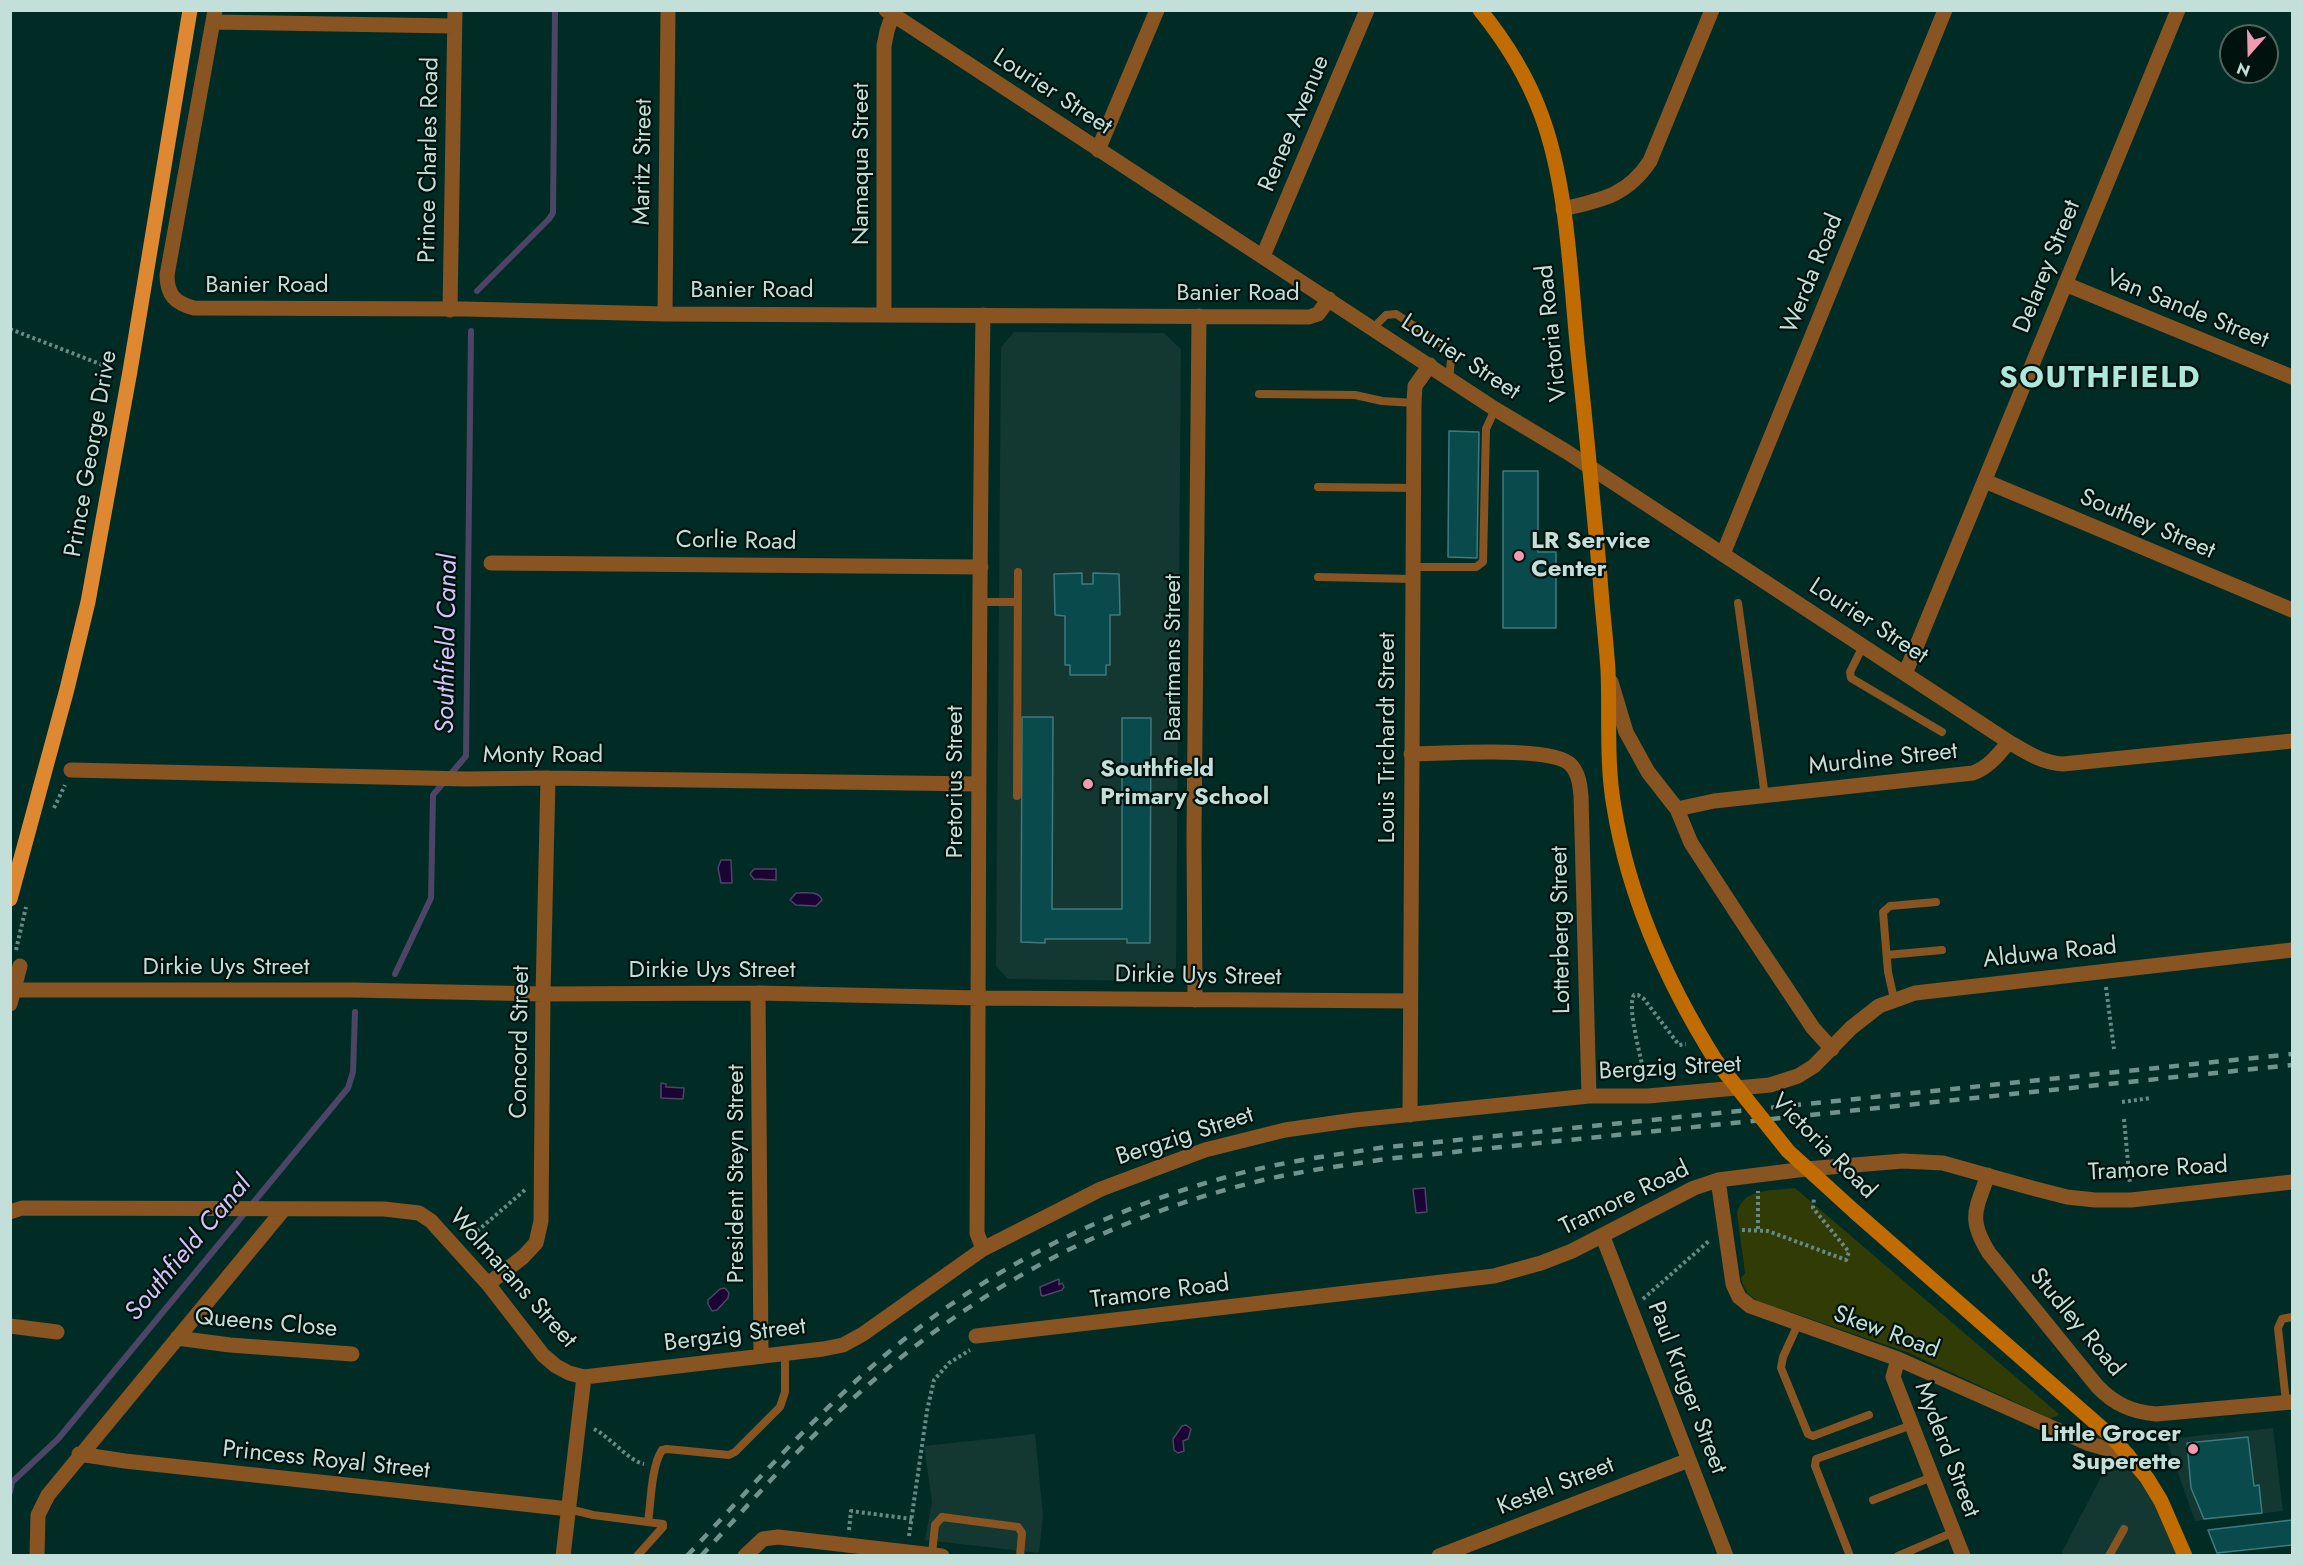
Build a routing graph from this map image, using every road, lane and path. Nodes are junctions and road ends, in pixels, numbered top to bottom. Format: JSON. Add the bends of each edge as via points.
{"nodes":[{"id":1,"x":190,"y":10,"type":"edge"},
{"id":2,"x":668,"y":10,"type":"edge"},
{"id":3,"x":1157,"y":10,"type":"edge"},
{"id":4,"x":1367,"y":10,"type":"edge"},
{"id":5,"x":1712,"y":10,"type":"edge"},
{"id":6,"x":1945,"y":10,"type":"edge"},
{"id":7,"x":2178,"y":10,"type":"edge"},
{"id":8,"x":891,"y":12,"type":"edge"},
{"id":9,"x":1482,"y":12,"type":"edge"},
{"id":10,"x":214,"y":16,"type":"edge"},
{"id":11,"x":454,"y":18,"type":"edge"},
{"id":12,"x":1098,"y":150,"type":"junction"},
{"id":13,"x":1563,"y":209,"type":"junction"},
{"id":14,"x":1263,"y":256,"type":"junction"},
{"id":15,"x":2065,"y":284,"type":"junction"},
{"id":16,"x":1329,"y":299,"type":"junction"},
{"id":17,"x":465,"y":309,"type":"junction"},
{"id":18,"x":665,"y":314,"type":"junction"},
{"id":19,"x":884,"y":314,"type":"junction"},
{"id":20,"x":983,"y":315,"type":"junction"},
{"id":21,"x":1199,"y":316,"type":"junction"},
{"id":22,"x":1373,"y":328,"type":"junction"},
{"id":23,"x":10,"y":329,"type":"edge"},
{"id":24,"x":1430,"y":365,"type":"junction"},
{"id":25,"x":113,"y":369,"type":"dead end"},
{"id":26,"x":2292,"y":377,"type":"edge"},
{"id":27,"x":1449,"y":379,"type":"junction"},
{"id":28,"x":1259,"y":394,"type":"dead end"},
{"id":29,"x":1414,"y":403,"type":"junction"},
{"id":30,"x":1495,"y":409,"type":"junction"},
{"id":31,"x":1591,"y":469,"type":"junction"},
{"id":32,"x":1985,"y":481,"type":"junction"},
{"id":33,"x":1318,"y":487,"type":"dead end"},
{"id":34,"x":1413,"y":489,"type":"junction"},
{"id":35,"x":1723,"y":554,"type":"junction"},
{"id":36,"x":491,"y":562,"type":"dead end"},
{"id":37,"x":981,"y":567,"type":"junction"},
{"id":38,"x":1018,"y":572,"type":"dead end"},
{"id":39,"x":1412,"y":573,"type":"junction"},
{"id":40,"x":1318,"y":578,"type":"dead end"},
{"id":41,"x":980,"y":602,"type":"junction"},
{"id":42,"x":1018,"y":602,"type":"junction"},
{"id":43,"x":1738,"y":603,"type":"dead end"},
{"id":44,"x":2292,"y":610,"type":"edge"},
{"id":45,"x":1863,"y":646,"type":"junction"},
{"id":46,"x":1608,"y":670,"type":"junction"},
{"id":47,"x":1905,"y":674,"type":"junction"},
{"id":48,"x":1942,"y":732,"type":"dead end"},
{"id":49,"x":2292,"y":741,"type":"edge"},
{"id":50,"x":2009,"y":742,"type":"junction"},
{"id":51,"x":1410,"y":754,"type":"junction"},
{"id":52,"x":71,"y":770,"type":"joint"},
{"id":53,"x":549,"y":778,"type":"junction"},
{"id":54,"x":978,"y":784,"type":"junction"},
{"id":55,"x":1017,"y":796,"type":"dead end"},
{"id":56,"x":1765,"y":796,"type":"junction"},
{"id":57,"x":1677,"y":809,"type":"junction"},
{"id":58,"x":52,"y":812,"type":"dead end"},
{"id":59,"x":10,"y":899,"type":"edge"},
{"id":60,"x":1936,"y":902,"type":"dead end"},
{"id":61,"x":1942,"y":950,"type":"dead end"},
{"id":62,"x":2292,"y":950,"type":"edge"},
{"id":63,"x":1887,"y":955,"type":"junction"},
{"id":64,"x":20,"y":966,"type":"dead end"},
{"id":65,"x":2103,"y":971,"type":"junction"},
{"id":66,"x":758,"y":993,"type":"junction"},
{"id":67,"x":543,"y":994,"type":"junction"},
{"id":68,"x":12,"y":997,"type":"edge"},
{"id":69,"x":980,"y":998,"type":"junction"},
{"id":70,"x":1894,"y":999,"type":"junction"},
{"id":71,"x":1195,"y":1000,"type":"junction"},
{"id":72,"x":1410,"y":1001,"type":"junction"},
{"id":73,"x":1687,"y":1044,"type":"dead end"},
{"id":74,"x":1832,"y":1049,"type":"junction"},
{"id":75,"x":2114,"y":1049,"type":"dead end"},
{"id":76,"x":1646,"y":1086,"type":"dead end"},
{"id":77,"x":1589,"y":1096,"type":"junction"},
{"id":78,"x":2151,"y":1098,"type":"dead end"},
{"id":79,"x":2122,"y":1102,"type":"dead end"},
{"id":80,"x":1410,"y":1115,"type":"junction"},
{"id":81,"x":2124,"y":1119,"type":"dead end"},
{"id":82,"x":1988,"y":1175,"type":"junction"},
{"id":83,"x":542,"y":1176,"type":"junction"},
{"id":84,"x":1719,"y":1180,"type":"junction"},
{"id":85,"x":2292,"y":1182,"type":"edge"},
{"id":86,"x":1758,"y":1191,"type":"dead end"},
{"id":87,"x":1814,"y":1198,"type":"dead end"},
{"id":88,"x":2131,"y":1200,"type":"junction"},
{"id":89,"x":278,"y":1209,"type":"junction"},
{"id":90,"x":10,"y":1212,"type":"edge"},
{"id":91,"x":440,"y":1229,"type":"junction"},
{"id":92,"x":1758,"y":1229,"type":"junction"},
{"id":93,"x":1737,"y":1230,"type":"dead end"},
{"id":94,"x":1718,"y":1233,"type":"dead end"},
{"id":95,"x":1603,"y":1237,"type":"junction"},
{"id":96,"x":983,"y":1249,"type":"junction"},
{"id":97,"x":488,"y":1284,"type":"junction"},
{"id":98,"x":1639,"y":1303,"type":"dead end"},
{"id":99,"x":2292,"y":1317,"type":"edge"},
{"id":100,"x":1798,"y":1324,"type":"junction"},
{"id":101,"x":10,"y":1326,"type":"edge"},
{"id":102,"x":57,"y":1332,"type":"dead end"},
{"id":103,"x":177,"y":1338,"type":"junction"},
{"id":104,"x":975,"y":1342,"type":"joint"},
{"id":105,"x":785,"y":1353,"type":"junction"},
{"id":106,"x":352,"y":1354,"type":"dead end"},
{"id":107,"x":761,"y":1355,"type":"junction"},
{"id":108,"x":1898,"y":1359,"type":"junction"},
{"id":109,"x":584,"y":1377,"type":"junction"},
{"id":110,"x":2289,"y":1402,"type":"edge"},
{"id":111,"x":1869,"y":1415,"type":"dead end"},
{"id":112,"x":1912,"y":1425,"type":"junction"},
{"id":113,"x":579,"y":1426,"type":"junction"},
{"id":114,"x":79,"y":1454,"type":"junction"},
{"id":115,"x":2128,"y":1455,"type":"junction"},
{"id":116,"x":1689,"y":1460,"type":"junction"},
{"id":117,"x":656,"y":1465,"type":"junction"},
{"id":118,"x":1932,"y":1477,"type":"junction"},
{"id":119,"x":1874,"y":1500,"type":"dead end"},
{"id":120,"x":569,"y":1509,"type":"junction"},
{"id":121,"x":912,"y":1519,"type":"junction"},
{"id":122,"x":648,"y":1522,"type":"junction"},
{"id":123,"x":2124,"y":1528,"type":"dead end"},
{"id":124,"x":1954,"y":1532,"type":"junction"},
{"id":125,"x":849,"y":1534,"type":"dead end"},
{"id":126,"x":908,"y":1541,"type":"dead end"},
{"id":127,"x":873,"y":1552,"type":"edge"},
{"id":128,"x":937,"y":1555,"type":"edge"},
{"id":129,"x":37,"y":1556,"type":"edge"},
{"id":130,"x":563,"y":1556,"type":"edge"},
{"id":131,"x":637,"y":1556,"type":"edge"},
{"id":132,"x":745,"y":1556,"type":"edge"},
{"id":133,"x":1020,"y":1556,"type":"edge"},
{"id":134,"x":1439,"y":1556,"type":"edge"},
{"id":135,"x":1726,"y":1556,"type":"edge"},
{"id":136,"x":1850,"y":1556,"type":"edge"},
{"id":137,"x":1898,"y":1556,"type":"edge"},
{"id":138,"x":1963,"y":1556,"type":"edge"},
{"id":139,"x":2109,"y":1556,"type":"edge"},
{"id":140,"x":2185,"y":1556,"type":"edge"}],
"edges":[{"from":1,"to":59,"type":"main road","name":"Prince George Drive","via":[[88,602]]},
{"from":2,"to":18,"type":"street","name":"Maritz Street"},
{"from":3,"to":12,"type":"street"},
{"from":4,"to":14,"type":"street","name":"Renee Avenue"},
{"from":5,"to":13,"type":"street","via":[[1641,175],[1615,195]]},
{"from":6,"to":35,"type":"street","name":"Werda Road"},
{"from":7,"to":15,"type":"street","name":"Delarey Street"},
{"from":8,"to":12,"type":"street","name":"Lourier Street"},
{"from":8,"to":19,"type":"street","name":"Namaqua Street","via":[[884,46]]},
{"from":9,"to":13,"type":"street","name":"Victoria Road","via":[[1525,76],[1542,115]]},
{"from":10,"to":11,"type":"street"},
{"from":10,"to":17,"type":"street","name":"Banier Road","via":[[166,275],[172,297],[181,305],[194,308]]},
{"from":11,"to":17,"type":"street","name":"Prince Charles Road"},
{"from":12,"to":14,"type":"street","name":"Lourier Street"},
{"from":13,"to":31,"type":"street","name":"Victoria Road"},
{"from":14,"to":16,"type":"street","name":"Lourier Street"},
{"from":15,"to":26,"type":"street","name":"Van Sande Street"},
{"from":15,"to":32,"type":"street","name":"Delarey Street"},
{"from":16,"to":21,"type":"street","name":"Banier Road","via":[[1314,316]]},
{"from":16,"to":22,"type":"street","name":"Lourier Street"},
{"from":17,"to":18,"type":"street","name":"Banier Road"},
{"from":18,"to":19,"type":"street","name":"Banier Road"},
{"from":19,"to":20,"type":"street","name":"Banier Road"},
{"from":20,"to":21,"type":"street","name":"Banier Road"},
{"from":20,"to":37,"type":"street","name":"Pretorius Street"},
{"from":21,"to":71,"type":"street","name":"Baartmans Street"},
{"from":22,"to":24,"type":"street","name":"Lourier Street"},
{"from":22,"to":27,"type":"lane","via":[[1386,315],[1396,314],[1440,341],[1452,351]]},
{"from":23,"to":25,"type":"path"},
{"from":24,"to":27,"type":"street","name":"Lourier Street"},
{"from":24,"to":29,"type":"street","name":"Louis Trichardt Street","via":[[1416,386]]},
{"from":27,"to":30,"type":"street","name":"Lourier Street"},
{"from":28,"to":29,"type":"lane","via":[[1355,395]]},
{"from":29,"to":34,"type":"street","name":"Louis Trichardt Street"},
{"from":30,"to":31,"type":"street","name":"Lourier Street"},
{"from":30,"to":39,"type":"lane","via":[[1486,429],[1483,562],[1476,567]]},
{"from":31,"to":35,"type":"street","name":"Lourier Street"},
{"from":31,"to":46,"type":"street","name":"Victoria Road"},
{"from":32,"to":44,"type":"street","name":"Southey Street"},
{"from":32,"to":47,"type":"street","name":"Delarey Street"},
{"from":33,"to":34,"type":"lane"},
{"from":34,"to":39,"type":"street","name":"Louis Trichardt Street"},
{"from":35,"to":45,"type":"street","name":"Lourier Street"},
{"from":36,"to":37,"type":"street","name":"Corlie Road"},
{"from":37,"to":41,"type":"street","name":"Pretorius Street"},
{"from":38,"to":42,"type":"lane"},
{"from":39,"to":40,"type":"lane"},
{"from":39,"to":51,"type":"street","name":"Louis Trichardt Street"},
{"from":41,"to":42,"type":"lane"},
{"from":41,"to":54,"type":"street","name":"Pretorius Street"},
{"from":42,"to":55,"type":"lane"},
{"from":43,"to":56,"type":"lane"},
{"from":45,"to":47,"type":"street","name":"Lourier Street"},
{"from":45,"to":48,"type":"lane","via":[[1850,672],[1851,678]]},
{"from":46,"to":57,"type":"street","name":"Victoria Road","via":[[1626,732],[1648,772]]},
{"from":46,"to":115,"type":"street","name":"Victoria Road","bridge":true,"via":[[1607,730],[1613,806],[1633,888],[1666,972],[1716,1061],[1788,1151],[2095,1421]]},
{"from":47,"to":50,"type":"street","name":"Lourier Street"},
{"from":49,"to":50,"type":"street","via":[[2063,764],[2036,758]]},
{"from":50,"to":56,"type":"street","name":"Murdine Street","via":[[1993,761],[1973,773]]},
{"from":51,"to":72,"type":"street","name":"Louis Trichardt Street"},
{"from":51,"to":77,"type":"street","name":"Lotterberg Street","via":[[1534,754],[1561,759],[1577,774],[1581,796]]},
{"from":52,"to":53,"type":"street","name":"Monty Road"},
{"from":52,"to":58,"type":"path"},
{"from":53,"to":54,"type":"street","name":"Monty Road"},
{"from":53,"to":67,"type":"street","name":"Concord Street"},
{"from":54,"to":69,"type":"street","name":"Pretorius Street"},
{"from":56,"to":57,"type":"street","name":"Murdine Street"},
{"from":57,"to":74,"type":"street","name":"Victoria Road","via":[[1691,843],[1813,1028]]},
{"from":60,"to":63,"type":"lane","via":[[1885,909]]},
{"from":61,"to":63,"type":"lane"},
{"from":62,"to":65,"type":"street","name":"Alduwa Road"},
{"from":63,"to":70,"type":"lane"},
{"from":64,"to":68,"type":"street"},
{"from":65,"to":70,"type":"street","name":"Alduwa Road","via":[[1932,989]]},
{"from":65,"to":75,"type":"path"},
{"from":66,"to":67,"type":"street","name":"Dirkie Uys Street"},
{"from":66,"to":69,"type":"street","name":"Dirkie Uys Street"},
{"from":66,"to":107,"type":"street","name":"President Steyn Street"},
{"from":67,"to":68,"type":"street","name":"Dirkie Uys Street","via":[[354,990]]},
{"from":67,"to":83,"type":"street","name":"Concord Street"},
{"from":69,"to":71,"type":"street","name":"Dirkie Uys Street"},
{"from":69,"to":96,"type":"street","name":"Pretorius Street","via":[[978,1233]]},
{"from":70,"to":74,"type":"street","name":"Alduwa Road","via":[[1864,1017]]},
{"from":71,"to":72,"type":"street","name":"Dirkie Uys Street"},
{"from":72,"to":80,"type":"street","name":"Louis Trichardt Street"},
{"from":73,"to":76,"type":"path","via":[[1679,1045],[1641,996],[1634,995],[1632,1012]]},
{"from":74,"to":77,"type":"street","name":"Bergzig Street","via":[[1798,1076],[1770,1085],[1648,1096]]},
{"from":77,"to":80,"type":"street","name":"Bergzig Street"},
{"from":78,"to":79,"type":"path"},
{"from":80,"to":96,"type":"street","name":"Bergzig Street","via":[[1285,1130],[1205,1150],[1101,1189]]},
{"from":81,"to":88,"type":"path"},
{"from":82,"to":84,"type":"street","name":"Tramore Road","via":[[1943,1163],[1903,1161]]},
{"from":82,"to":88,"type":"street","name":"Tramore Road","via":[[2067,1197]]},
{"from":82,"to":110,"type":"street","name":"Studley Road","via":[[1975,1217],[1980,1238],[2082,1369],[2111,1399],[2137,1412],[2156,1414]]},
{"from":83,"to":91,"type":"path","via":[[466,1240]]},
{"from":83,"to":97,"type":"street","name":"Concord Street","via":[[541,1221],[536,1243]]},
{"from":84,"to":95,"type":"street","name":"Tramore Road","via":[[1671,1198]]},
{"from":84,"to":100,"type":"street","name":"Skew Road","via":[[1736,1291],[1750,1306]]},
{"from":85,"to":88,"type":"street","name":"Tramore Road"},
{"from":86,"to":92,"type":"path"},
{"from":87,"to":92,"type":"path","via":[[1813,1208],[1849,1252],[1846,1260]]},
{"from":89,"to":90,"type":"street","name":"Wolmarans Street","via":[[21,1208]]},
{"from":89,"to":91,"type":"street","name":"Wolmarans Street","via":[[403,1210],[418,1213]]},
{"from":89,"to":103,"type":"street"},
{"from":91,"to":97,"type":"street","name":"Wolmarans Street"},
{"from":92,"to":93,"type":"path"},
{"from":94,"to":98,"type":"path"},
{"from":95,"to":104,"type":"street","name":"Tramore Road","via":[[1541,1263],[1494,1276]]},
{"from":95,"to":116,"type":"street","name":"Paul Kruger Street"},
{"from":96,"to":105,"type":"street","name":"Bergzig Street","via":[[853,1341]]},
{"from":97,"to":109,"type":"street","name":"Wolmarans Street","via":[[543,1355],[562,1369]]},
{"from":99,"to":110,"type":"lane","via":[[2282,1319],[2278,1328]]},
{"from":100,"to":108,"type":"street","name":"Skew Road"},
{"from":100,"to":111,"type":"lane","via":[[1781,1368],[1808,1434],[1813,1436]]},
{"from":101,"to":102,"type":"street"},
{"from":103,"to":106,"type":"street","name":"Queens Close"},
{"from":103,"to":114,"type":"street"},
{"from":104,"to":121,"type":"path","via":[[934,1380]]},
{"from":105,"to":107,"type":"street","name":"Bergzig Street"},
{"from":105,"to":117,"type":"lane","via":[[784,1399],[780,1407],[735,1452],[722,1455],[667,1449],[662,1450]]},
{"from":107,"to":109,"type":"street","name":"Bergzig Street"},
{"from":108,"to":112,"type":"street","name":"Myderd Street","via":[[1893,1377]]},
{"from":108,"to":115,"type":"street","name":"Skew Road","via":[[2087,1443]]},
{"from":109,"to":113,"type":"street"},
{"from":112,"to":118,"type":"street","name":"Myderd Street"},
{"from":112,"to":136,"type":"lane","via":[[1816,1459],[1815,1466]]},
{"from":113,"to":117,"type":"path","via":[[600,1431],[639,1463]]},
{"from":113,"to":120,"type":"street"},
{"from":114,"to":120,"type":"street","name":"Princess Royal Street"},
{"from":114,"to":129,"type":"street","via":[[41,1504],[36,1526]]},
{"from":115,"to":140,"type":"street","name":"Victoria Road","via":[[2161,1501]]},
{"from":116,"to":134,"type":"street","name":"Kestel Street"},
{"from":116,"to":135,"type":"street","name":"Paul Kruger Street"},
{"from":117,"to":122,"type":"lane"},
{"from":118,"to":119,"type":"lane"},
{"from":118,"to":124,"type":"street","name":"Myderd Street"},
{"from":120,"to":122,"type":"lane"},
{"from":120,"to":130,"type":"street"},
{"from":121,"to":125,"type":"path","via":[[851,1511]]},
{"from":121,"to":126,"type":"path"},
{"from":122,"to":131,"type":"lane","via":[[661,1523],[663,1527]]},
{"from":123,"to":139,"type":"lane"},
{"from":124,"to":137,"type":"lane"},
{"from":124,"to":138,"type":"street","name":"Myderd Street"},
{"from":127,"to":128,"type":"street"},
{"from":127,"to":132,"type":"street","via":[[778,1537],[763,1539]]},
{"from":128,"to":133,"type":"lane","via":[[935,1525],[942,1517],[1018,1527],[1022,1533]]}]}
